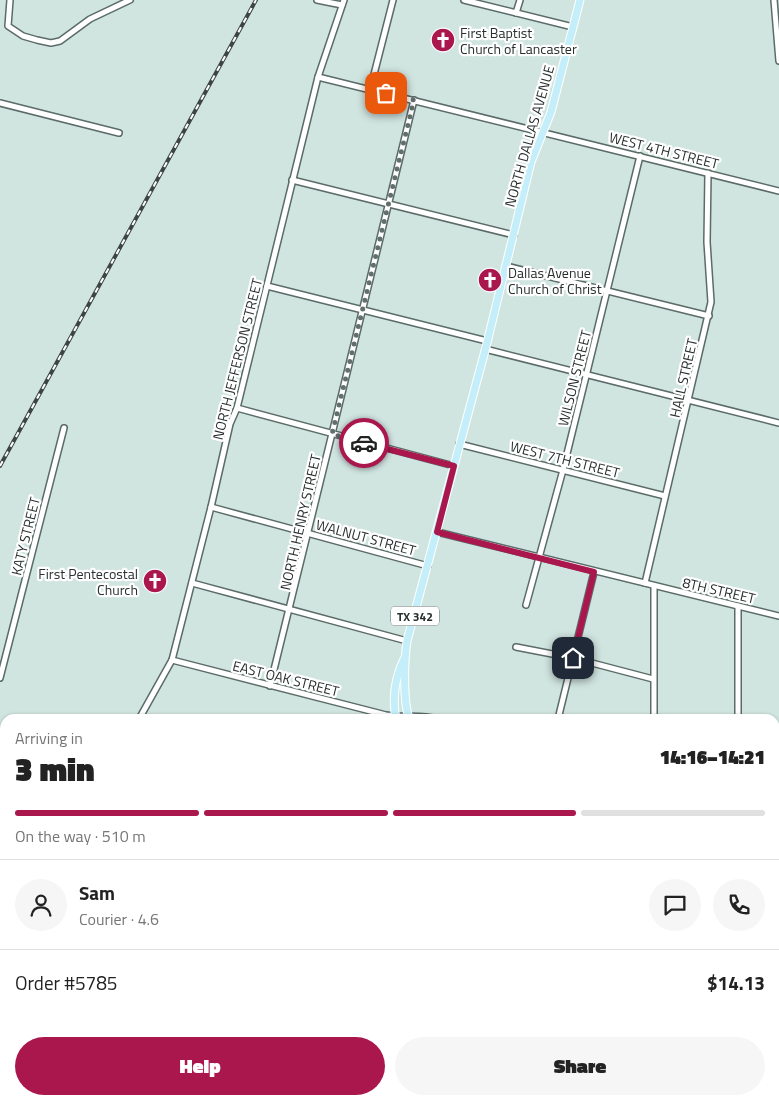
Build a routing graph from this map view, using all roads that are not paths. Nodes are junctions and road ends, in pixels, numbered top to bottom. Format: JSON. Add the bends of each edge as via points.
{"nodes":[{"id":1,"x":10,"y":0,"type":"edge"},
{"id":2,"x":130,"y":0,"type":"edge"},
{"id":3,"x":317,"y":0,"type":"edge"},
{"id":4,"x":393,"y":0,"type":"edge"},
{"id":5,"x":464,"y":0,"type":"edge"},
{"id":6,"x":520,"y":0,"type":"edge"},
{"id":7,"x":580,"y":0,"type":"edge"},
{"id":8,"x":774,"y":0,"type":"edge"},
{"id":9,"x":343,"y":3,"type":"edge"},
{"id":10,"x":516,"y":13,"type":"junction"},
{"id":11,"x":573,"y":27,"type":"junction"},
{"id":12,"x":779,"y":61,"type":"edge"},
{"id":13,"x":318,"y":77,"type":"junction"},
{"id":14,"x":370,"y":90,"type":"junction"},
{"id":15,"x":414,"y":100,"type":"junction"},
{"id":16,"x":0,"y":103,"type":"edge"},
{"id":17,"x":544,"y":132,"type":"junction"},
{"id":18,"x":119,"y":133,"type":"dead end"},
{"id":19,"x":640,"y":156,"type":"junction"},
{"id":20,"x":708,"y":173,"type":"junction"},
{"id":21,"x":292,"y":180,"type":"junction"},
{"id":22,"x":779,"y":191,"type":"edge"},
{"id":23,"x":390,"y":204,"type":"junction"},
{"id":24,"x":514,"y":235,"type":"junction"},
{"id":25,"x":506,"y":266,"type":"junction"},
{"id":26,"x":267,"y":286,"type":"junction"},
{"id":27,"x":606,"y":291,"type":"junction"},
{"id":28,"x":362,"y":310,"type":"junction"},
{"id":29,"x":709,"y":316,"type":"junction"},
{"id":30,"x":486,"y":345,"type":"junction"},
{"id":31,"x":587,"y":373,"type":"junction"},
{"id":32,"x":690,"y":399,"type":"junction"},
{"id":33,"x":237,"y":408,"type":"junction"},
{"id":34,"x":779,"y":423,"type":"edge"},
{"id":35,"x":64,"y":428,"type":"dead end"},
{"id":36,"x":332,"y":434,"type":"junction"},
{"id":37,"x":459,"y":444,"type":"junction"},
{"id":38,"x":454,"y":466,"type":"junction"},
{"id":39,"x":563,"y":470,"type":"junction"},
{"id":40,"x":666,"y":496,"type":"junction"},
{"id":41,"x":212,"y":507,"type":"junction"},
{"id":42,"x":437,"y":532,"type":"junction"},
{"id":43,"x":309,"y":533,"type":"junction"},
{"id":44,"x":539,"y":558,"type":"junction"},
{"id":45,"x":428,"y":566,"type":"junction"},
{"id":46,"x":594,"y":572,"type":"junction"},
{"id":47,"x":192,"y":583,"type":"junction"},
{"id":48,"x":645,"y":584,"type":"junction"},
{"id":49,"x":654,"y":586,"type":"junction"},
{"id":50,"x":526,"y":606,"type":"dead end"},
{"id":51,"x":738,"y":606,"type":"junction"},
{"id":52,"x":291,"y":609,"type":"junction"},
{"id":53,"x":779,"y":616,"type":"edge"},
{"id":54,"x":408,"y":641,"type":"junction"},
{"id":55,"x":516,"y":647,"type":"dead end"},
{"id":56,"x":405,"y":657,"type":"junction"},
{"id":57,"x":573,"y":658,"type":"junction"},
{"id":58,"x":172,"y":660,"type":"junction"},
{"id":59,"x":0,"y":678,"type":"edge"},
{"id":60,"x":653,"y":679,"type":"junction"},
{"id":61,"x":270,"y":686,"type":"junction"},
{"id":62,"x":142,"y":714,"type":"edge"},
{"id":63,"x":374,"y":714,"type":"edge"},
{"id":64,"x":396,"y":714,"type":"edge"},
{"id":65,"x":409,"y":714,"type":"edge"},
{"id":66,"x":559,"y":714,"type":"edge"},
{"id":67,"x":654,"y":714,"type":"edge"},
{"id":68,"x":738,"y":714,"type":"edge"}],
"edges":[{"from":1,"to":2,"type":"street","via":[[8,26],[23,36],[51,43],[60,41],[90,19]]},
{"from":3,"to":9,"type":"street"},
{"from":4,"to":14,"type":"street"},
{"from":5,"to":10,"type":"street"},
{"from":6,"to":10,"type":"street"},
{"from":7,"to":11,"type":"main road","name":"NORTH DALLAS AVENUE","number":"TX 342"},
{"from":8,"to":12,"type":"street"},
{"from":9,"to":13,"type":"street","name":"NORTH JEFFERSON STREET"},
{"from":10,"to":11,"type":"street"},
{"from":11,"to":17,"type":"main road","name":"NORTH DALLAS AVENUE","number":"TX 342"},
{"from":13,"to":14,"type":"street","name":"WEST 4TH STREET"},
{"from":13,"to":21,"type":"street","name":"NORTH JEFFERSON STREET"},
{"from":14,"to":15,"type":"street","name":"WEST 4TH STREET"},
{"from":15,"to":17,"type":"street","name":"WEST 4TH STREET"},
{"from":15,"to":23,"type":"street","name":"NORTH HENRY STREET"},
{"from":16,"to":18,"type":"street"},
{"from":17,"to":19,"type":"street","name":"WEST 4TH STREET"},
{"from":17,"to":24,"type":"main road","name":"NORTH DALLAS AVENUE","number":"TX 342","via":[[531,162]]},
{"from":19,"to":20,"type":"street","name":"WEST 4TH STREET"},
{"from":19,"to":27,"type":"street","name":"WILSON STREET"},
{"from":20,"to":22,"type":"street","name":"WEST 4TH STREET"},
{"from":20,"to":29,"type":"street","name":"HALL STREET"},
{"from":21,"to":23,"type":"street"},
{"from":21,"to":26,"type":"street","name":"NORTH JEFFERSON STREET"},
{"from":23,"to":24,"type":"street"},
{"from":23,"to":28,"type":"street","name":"NORTH HENRY STREET"},
{"from":24,"to":25,"type":"main road","name":"NORTH DALLAS AVENUE","number":"TX 342"},
{"from":25,"to":27,"type":"street"},
{"from":25,"to":30,"type":"main road","name":"NORTH DALLAS AVENUE","number":"TX 342"},
{"from":26,"to":28,"type":"street"},
{"from":26,"to":33,"type":"street","name":"NORTH JEFFERSON STREET"},
{"from":27,"to":29,"type":"street"},
{"from":27,"to":31,"type":"street","name":"WILSON STREET"},
{"from":28,"to":30,"type":"street"},
{"from":28,"to":36,"type":"street","name":"NORTH HENRY STREET"},
{"from":29,"to":32,"type":"street","name":"HALL STREET"},
{"from":30,"to":31,"type":"street"},
{"from":30,"to":37,"type":"main road","name":"NORTH DALLAS AVENUE","number":"TX 342"},
{"from":31,"to":32,"type":"street"},
{"from":31,"to":39,"type":"street","name":"WILSON STREET"},
{"from":32,"to":34,"type":"street"},
{"from":32,"to":40,"type":"street","name":"HALL STREET"},
{"from":33,"to":36,"type":"street"},
{"from":33,"to":41,"type":"street","name":"NORTH JEFFERSON STREET","via":[[230,424]]},
{"from":35,"to":59,"type":"street","name":"KATY STREET"},
{"from":36,"to":38,"type":"street"},
{"from":36,"to":43,"type":"street","name":"NORTH HENRY STREET"},
{"from":37,"to":38,"type":"main road","name":"NORTH DALLAS AVENUE","number":"TX 342"},
{"from":37,"to":39,"type":"street","name":"WEST 7TH STREET"},
{"from":38,"to":42,"type":"main road","name":"NORTH DALLAS AVENUE","number":"TX 342"},
{"from":39,"to":40,"type":"street","name":"WEST 7TH STREET"},
{"from":39,"to":44,"type":"street","name":"WILSON STREET"},
{"from":40,"to":48,"type":"street","name":"HALL STREET"},
{"from":41,"to":43,"type":"street","name":"WALNUT STREET"},
{"from":41,"to":47,"type":"street","name":"NORTH JEFFERSON STREET"},
{"from":42,"to":44,"type":"street"},
{"from":42,"to":45,"type":"main road","name":"NORTH DALLAS AVENUE","number":"TX 342"},
{"from":43,"to":45,"type":"street","name":"WALNUT STREET"},
{"from":43,"to":52,"type":"street","name":"NORTH HENRY STREET"},
{"from":44,"to":46,"type":"street"},
{"from":44,"to":50,"type":"street","name":"WILSON STREET"},
{"from":45,"to":54,"type":"main road","name":"NORTH DALLAS AVENUE","number":"TX 342"},
{"from":46,"to":48,"type":"street"},
{"from":46,"to":57,"type":"street"},
{"from":47,"to":52,"type":"street"},
{"from":47,"to":58,"type":"street","name":"NORTH JEFFERSON STREET"},
{"from":48,"to":49,"type":"street","name":"8TH STREET"},
{"from":49,"to":51,"type":"street","name":"8TH STREET"},
{"from":49,"to":60,"type":"street"},
{"from":51,"to":53,"type":"street","name":"8TH STREET"},
{"from":51,"to":68,"type":"street"},
{"from":52,"to":54,"type":"street"},
{"from":52,"to":61,"type":"street","name":"NORTH HENRY STREET"},
{"from":54,"to":56,"type":"main road","name":"NORTH DALLAS AVENUE","number":"TX 342"},
{"from":55,"to":57,"type":"street"},
{"from":56,"to":64,"type":"main road","name":"NORTH DALLAS AVENUE","number":"TX 342","via":[[397,674]]},
{"from":56,"to":65,"type":"main road","name":"NORTH DALLAS AVENUE","number":"TX 342"},
{"from":57,"to":60,"type":"street"},
{"from":57,"to":66,"type":"street"},
{"from":58,"to":61,"type":"street","name":"EAST OAK STREET"},
{"from":58,"to":62,"type":"street","name":"NORTH JEFFERSON STREET"},
{"from":60,"to":67,"type":"street"},
{"from":61,"to":63,"type":"street","name":"EAST OAK STREET"}]}
